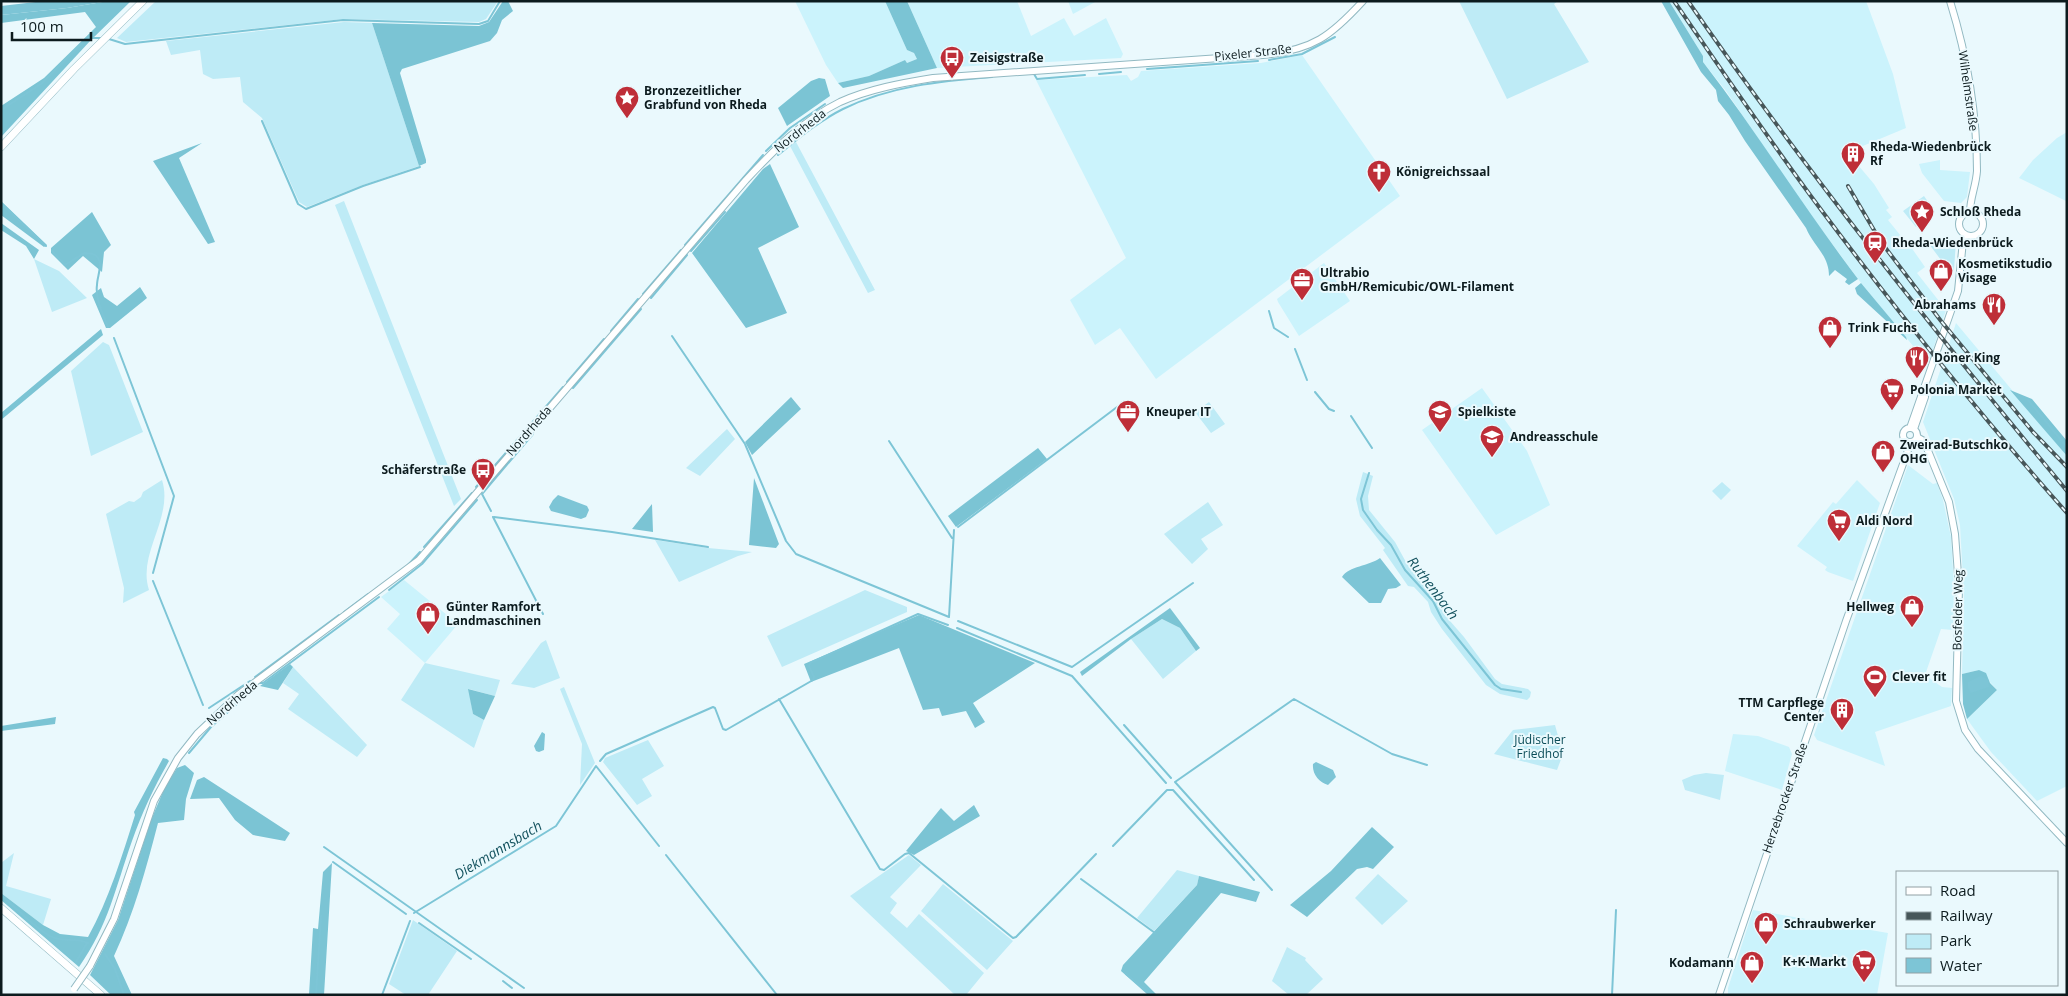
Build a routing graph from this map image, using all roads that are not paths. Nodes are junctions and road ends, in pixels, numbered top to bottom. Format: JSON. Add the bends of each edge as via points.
{"nodes":[{"id":1,"x":143,"y":1,"type":"edge"},
{"id":2,"x":1363,"y":1,"type":"edge"},
{"id":3,"x":1950,"y":1,"type":"edge"},
{"id":4,"x":1126,"y":64,"type":"joint"},
{"id":5,"x":1,"y":147,"type":"edge"},
{"id":6,"x":1970,"y":212,"type":"junction"},
{"id":7,"x":1965,"y":235,"type":"junction"},
{"id":8,"x":1912,"y":429,"type":"junction"},
{"id":9,"x":1917,"y":437,"type":"junction"},
{"id":10,"x":1908,"y":441,"type":"junction"},
{"id":11,"x":2067,"y":843,"type":"edge"},
{"id":12,"x":1,"y":908,"type":"edge"},
{"id":13,"x":70,"y":995,"type":"edge"},
{"id":14,"x":101,"y":995,"type":"edge"},
{"id":15,"x":1719,"y":995,"type":"edge"}],
"edges":[{"from":1,"to":5,"type":"main road"},
{"from":2,"to":4,"type":"main road","name":"Pixeler Straße","via":[[1327,36],[1292,50]]},
{"from":3,"to":6,"type":"main road","name":"Wilhelmstraße","via":[[1964,52],[1974,123],[1976,178]]},
{"from":4,"to":13,"type":"main road","name":"Nordrheda","bridge":true,"via":[[913,81],[840,102],[798,129],[746,180],[419,560],[238,695],[196,734],[178,758],[154,801],[114,919],[90,966]]},
{"from":6,"to":7,"type":"main road","via":[[1959,222]]},
{"from":6,"to":7,"type":"main road","via":[[1980,216],[1983,227],[1977,235]]},
{"from":7,"to":8,"type":"main road","via":[[1958,291]]},
{"from":8,"to":9,"type":"main road","name":"Bosfelder Weg"},
{"from":8,"to":10,"type":"main road","name":"Herzebrocker Straße","via":[[1907,429],[1904,434]]},
{"from":9,"to":10,"type":"main road"},
{"from":9,"to":11,"type":"main road","name":"Bosfelder Weg","via":[[1924,441],[1947,496],[1956,534],[1959,588],[1956,692],[1960,719],[1978,749]]},
{"from":10,"to":15,"type":"main road","name":"Herzebrocker Straße"},
{"from":12,"to":14,"type":"main road"}]}
